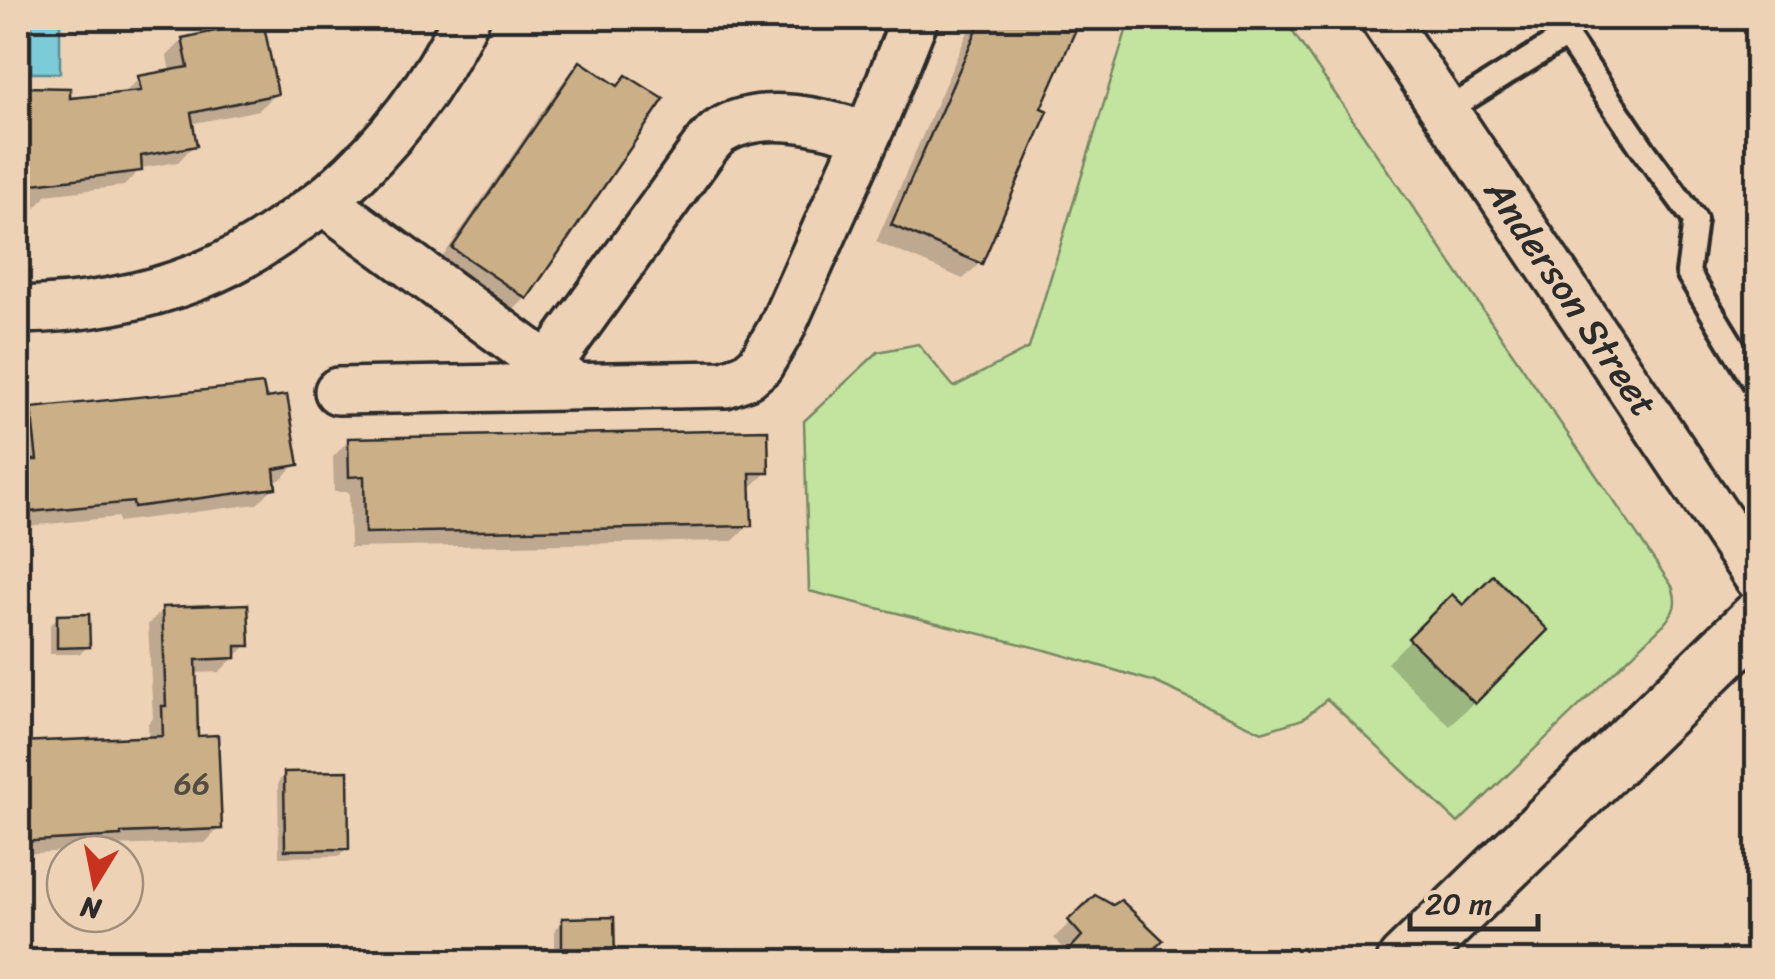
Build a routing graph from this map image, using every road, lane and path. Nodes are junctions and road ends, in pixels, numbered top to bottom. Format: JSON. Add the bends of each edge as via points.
{"nodes":[{"id":1,"x":466,"y":18,"type":"edge"},
{"id":2,"x":915,"y":18,"type":"edge"},
{"id":3,"x":1384,"y":18,"type":"edge"},
{"id":4,"x":1560,"y":27,"type":"edge"},
{"id":5,"x":1446,"y":111,"type":"junction"},
{"id":6,"x":868,"y":135,"type":"junction"},
{"id":7,"x":323,"y":201,"type":"junction"},
{"id":8,"x":18,"y":310,"type":"edge"},
{"id":9,"x":562,"y":376,"type":"junction"},
{"id":10,"x":1758,"y":388,"type":"edge"},
{"id":11,"x":338,"y":390,"type":"dead end"},
{"id":12,"x":1758,"y":578,"type":"edge"},
{"id":13,"x":1758,"y":619,"type":"edge"},
{"id":14,"x":1405,"y":962,"type":"edge"}],
"edges":[{"from":1,"to":7,"type":"street","via":[[409,114]]},
{"from":2,"to":6,"type":"street"},
{"from":3,"to":5,"type":"street","name":"Anderson Street"},
{"from":4,"to":5,"type":"lane"},
{"from":4,"to":10,"type":"lane","via":[[1696,220],[1688,273]]},
{"from":5,"to":12,"type":"street","name":"Anderson Street"},
{"from":6,"to":9,"type":"street","via":[[785,117],[720,131],[692,163]]},
{"from":6,"to":9,"type":"street","via":[[781,329],[747,376],[725,384]]},
{"from":7,"to":8,"type":"street","via":[[242,256],[194,279],[88,304]]},
{"from":7,"to":9,"type":"street"},
{"from":9,"to":11,"type":"street"},
{"from":13,"to":14,"type":"main road"}]}
